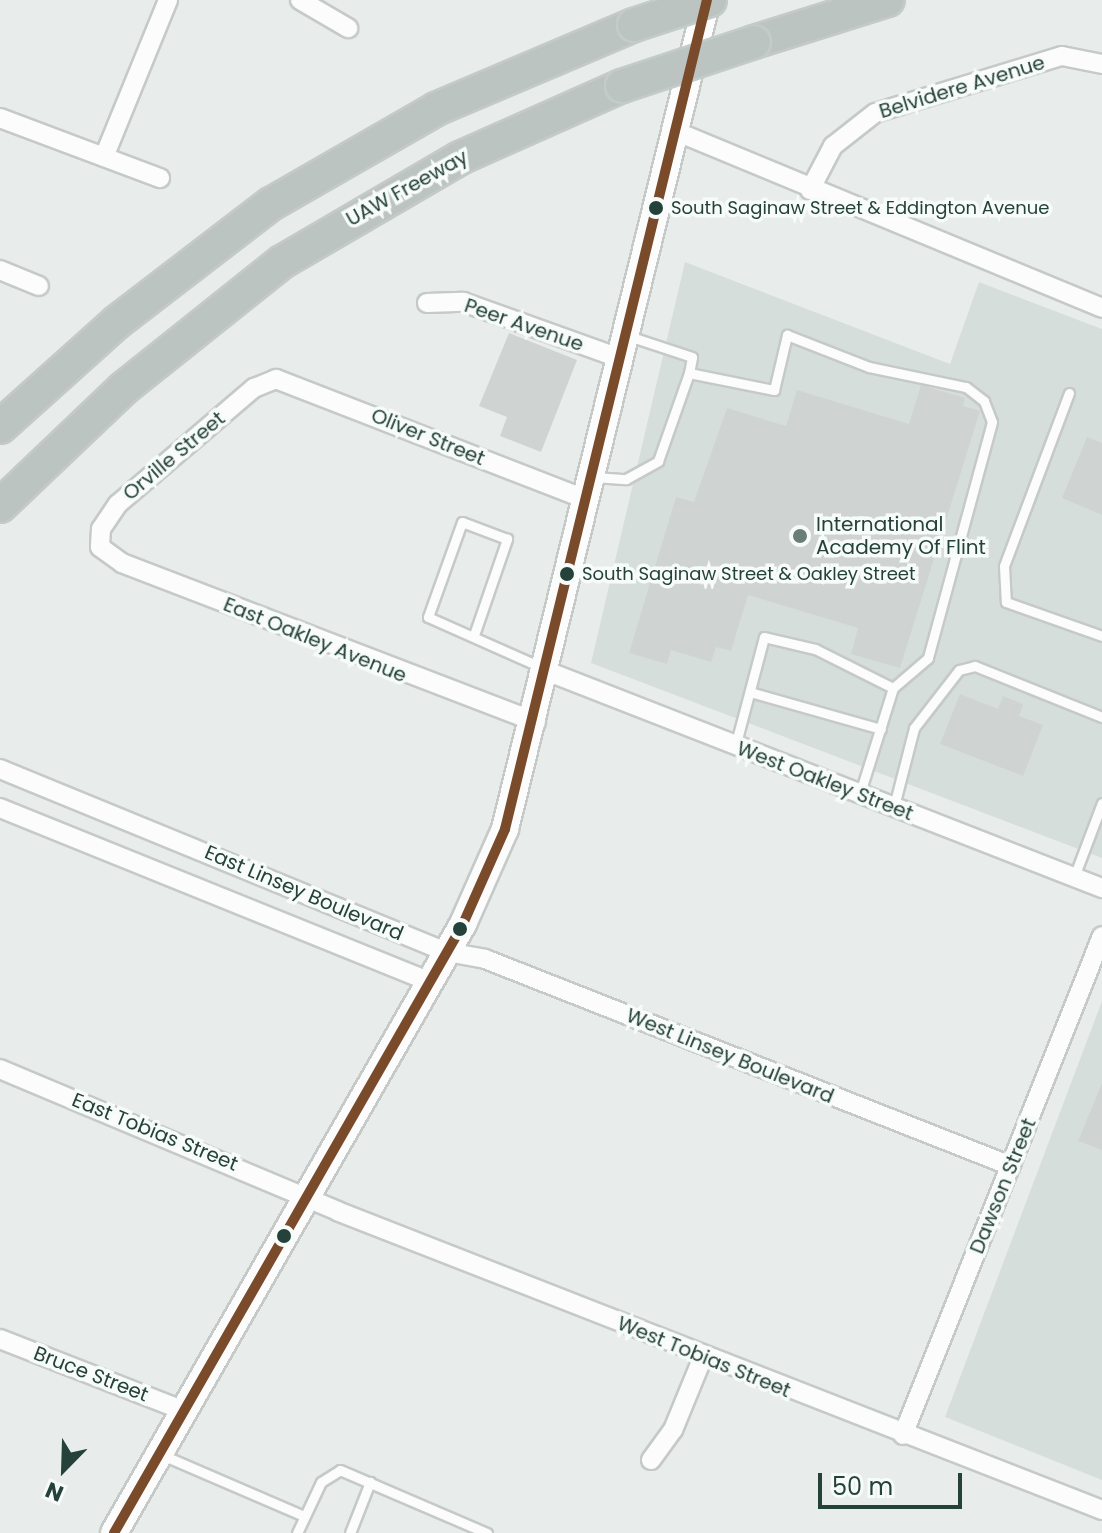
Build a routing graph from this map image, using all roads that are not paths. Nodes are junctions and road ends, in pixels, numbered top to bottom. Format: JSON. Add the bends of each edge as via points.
{"nodes":[{"id":1,"x":168,"y":0,"type":"edge"},
{"id":2,"x":300,"y":0,"type":"edge"},
{"id":3,"x":709,"y":0,"type":"edge"},
{"id":4,"x":888,"y":0,"type":"edge"},
{"id":5,"x":348,"y":28,"type":"dead end"},
{"id":6,"x":1102,"y":64,"type":"edge"},
{"id":7,"x":0,"y":118,"type":"edge"},
{"id":8,"x":675,"y":131,"type":"junction"},
{"id":9,"x":104,"y":157,"type":"junction"},
{"id":10,"x":160,"y":178,"type":"dead end"},
{"id":11,"x":810,"y":190,"type":"junction"},
{"id":12,"x":0,"y":270,"type":"edge"},
{"id":13,"x":39,"y":286,"type":"dead end"},
{"id":14,"x":427,"y":303,"type":"dead end"},
{"id":15,"x":1102,"y":308,"type":"edge"},
{"id":16,"x":622,"y":346,"type":"junction"},
{"id":17,"x":689,"y":373,"type":"junction"},
{"id":18,"x":270,"y":380,"type":"joint"},
{"id":19,"x":1069,"y":393,"type":"dead end"},
{"id":20,"x":0,"y":427,"type":"edge"},
{"id":21,"x":588,"y":488,"type":"junction"},
{"id":22,"x":0,"y":506,"type":"edge"},
{"id":23,"x":100,"y":547,"type":"joint"},
{"id":24,"x":474,"y":635,"type":"junction"},
{"id":25,"x":1102,"y":636,"type":"edge"},
{"id":26,"x":549,"y":672,"type":"junction"},
{"id":27,"x":893,"y":688,"type":"junction"},
{"id":28,"x":749,"y":696,"type":"junction"},
{"id":29,"x":1102,"y":717,"type":"edge"},
{"id":30,"x":536,"y":722,"type":"junction"},
{"id":31,"x":881,"y":729,"type":"junction"},
{"id":32,"x":735,"y":747,"type":"junction"},
{"id":33,"x":0,"y":769,"type":"edge"},
{"id":34,"x":860,"y":793,"type":"junction"},
{"id":35,"x":1102,"y":803,"type":"edge"},
{"id":36,"x":894,"y":806,"type":"junction"},
{"id":37,"x":0,"y":808,"type":"edge"},
{"id":38,"x":161,"y":834,"type":"junction"},
{"id":39,"x":148,"y":866,"type":"junction"},
{"id":40,"x":1074,"y":877,"type":"junction"},
{"id":41,"x":1102,"y":888,"type":"edge"},
{"id":42,"x":1102,"y":936,"type":"edge"},
{"id":43,"x":447,"y":952,"type":"junction"},
{"id":44,"x":430,"y":982,"type":"junction"},
{"id":45,"x":0,"y":1069,"type":"edge"},
{"id":46,"x":1011,"y":1166,"type":"junction"},
{"id":47,"x":309,"y":1194,"type":"junction"},
{"id":48,"x":0,"y":1339,"type":"edge"},
{"id":49,"x":703,"y":1357,"type":"junction"},
{"id":50,"x":182,"y":1410,"type":"junction"},
{"id":51,"x":903,"y":1435,"type":"junction"},
{"id":52,"x":159,"y":1453,"type":"junction"},
{"id":53,"x":651,"y":1460,"type":"dead end"},
{"id":54,"x":370,"y":1482,"type":"junction"},
{"id":55,"x":1102,"y":1510,"type":"edge"},
{"id":56,"x":304,"y":1516,"type":"junction"},
{"id":57,"x":114,"y":1533,"type":"edge"},
{"id":58,"x":297,"y":1533,"type":"edge"},
{"id":59,"x":350,"y":1533,"type":"edge"},
{"id":60,"x":487,"y":1533,"type":"edge"}],
"edges":[{"from":1,"to":9,"type":"street"},
{"from":2,"to":5,"type":"street"},
{"from":3,"to":8,"type":"main road"},
{"from":3,"to":20,"type":"highway","bridge":true,"via":[[634,25],[436,109],[271,204],[126,314]]},
{"from":4,"to":22,"type":"highway","name":"UAW Freeway","bridge":true,"via":[[622,86],[460,158],[282,262],[112,398]]},
{"from":6,"to":11,"type":"street","name":"Belvidere Avenue","via":[[1062,56],[875,113],[833,146]]},
{"from":7,"to":9,"type":"street"},
{"from":8,"to":11,"type":"street"},
{"from":8,"to":16,"type":"main road"},
{"from":9,"to":10,"type":"street"},
{"from":11,"to":15,"type":"street"},
{"from":12,"to":13,"type":"street"},
{"from":14,"to":16,"type":"street","name":"Peer Avenue","via":[[463,302]]},
{"from":16,"to":17,"type":"lane","via":[[692,357]]},
{"from":16,"to":21,"type":"main road"},
{"from":17,"to":21,"type":"lane","via":[[658,461],[626,479]]},
{"from":17,"to":27,"type":"lane","via":[[774,390],[787,335],[904,378],[935,377],[984,401],[992,422],[928,658]]},
{"from":18,"to":21,"type":"street","name":"Oliver Street"},
{"from":18,"to":23,"type":"street","name":"Orville Street","via":[[118,504],[103,523]]},
{"from":19,"to":25,"type":"lane","via":[[1004,566],[1006,602]]},
{"from":21,"to":26,"type":"main road"},
{"from":23,"to":30,"type":"street","name":"East Oakley Avenue","via":[[122,563]]},
{"from":24,"to":24,"type":"lane","via":[[428,617],[462,522],[507,539]]},
{"from":24,"to":26,"type":"lane"},
{"from":26,"to":30,"type":"main road"},
{"from":26,"to":32,"type":"street","name":"West Oakley Street"},
{"from":27,"to":28,"type":"lane","via":[[815,649],[764,637]]},
{"from":27,"to":31,"type":"lane"},
{"from":28,"to":31,"type":"lane"},
{"from":28,"to":32,"type":"lane"},
{"from":29,"to":36,"type":"lane","via":[[975,666],[959,670],[914,728]]},
{"from":30,"to":43,"type":"main road","via":[[505,829]]},
{"from":31,"to":34,"type":"lane"},
{"from":32,"to":34,"type":"street","name":"West Oakley Street"},
{"from":33,"to":38,"type":"street","name":"East Linsey Boulevard"},
{"from":34,"to":36,"type":"street","name":"West Oakley Street"},
{"from":35,"to":40,"type":"lane"},
{"from":36,"to":40,"type":"street","name":"West Oakley Street"},
{"from":37,"to":39,"type":"street","name":"East Linsey Boulevard"},
{"from":38,"to":39,"type":"street"},
{"from":38,"to":43,"type":"street","name":"East Linsey Boulevard"},
{"from":39,"to":44,"type":"street","name":"East Linsey Boulevard"},
{"from":40,"to":41,"type":"street","name":"West Oakley Street"},
{"from":42,"to":46,"type":"street","name":"Dawson Street"},
{"from":43,"to":44,"type":"main road"},
{"from":43,"to":46,"type":"street","name":"West Linsey Boulevard","via":[[485,959]]},
{"from":44,"to":47,"type":"main road"},
{"from":45,"to":47,"type":"street","name":"East Tobias Street"},
{"from":46,"to":51,"type":"street","name":"Dawson Street"},
{"from":47,"to":49,"type":"street","name":"West Tobias Street"},
{"from":47,"to":50,"type":"main road"},
{"from":48,"to":50,"type":"street","name":"Bruce Street"},
{"from":49,"to":51,"type":"street","name":"West Tobias Street"},
{"from":49,"to":53,"type":"street","via":[[673,1430]]},
{"from":50,"to":52,"type":"main road"},
{"from":51,"to":55,"type":"street","name":"West Tobias Street"},
{"from":52,"to":56,"type":"lane"},
{"from":52,"to":57,"type":"main road"},
{"from":54,"to":56,"type":"lane","via":[[333,1472]]},
{"from":54,"to":59,"type":"lane"},
{"from":54,"to":60,"type":"lane"},
{"from":56,"to":58,"type":"lane"}]}
